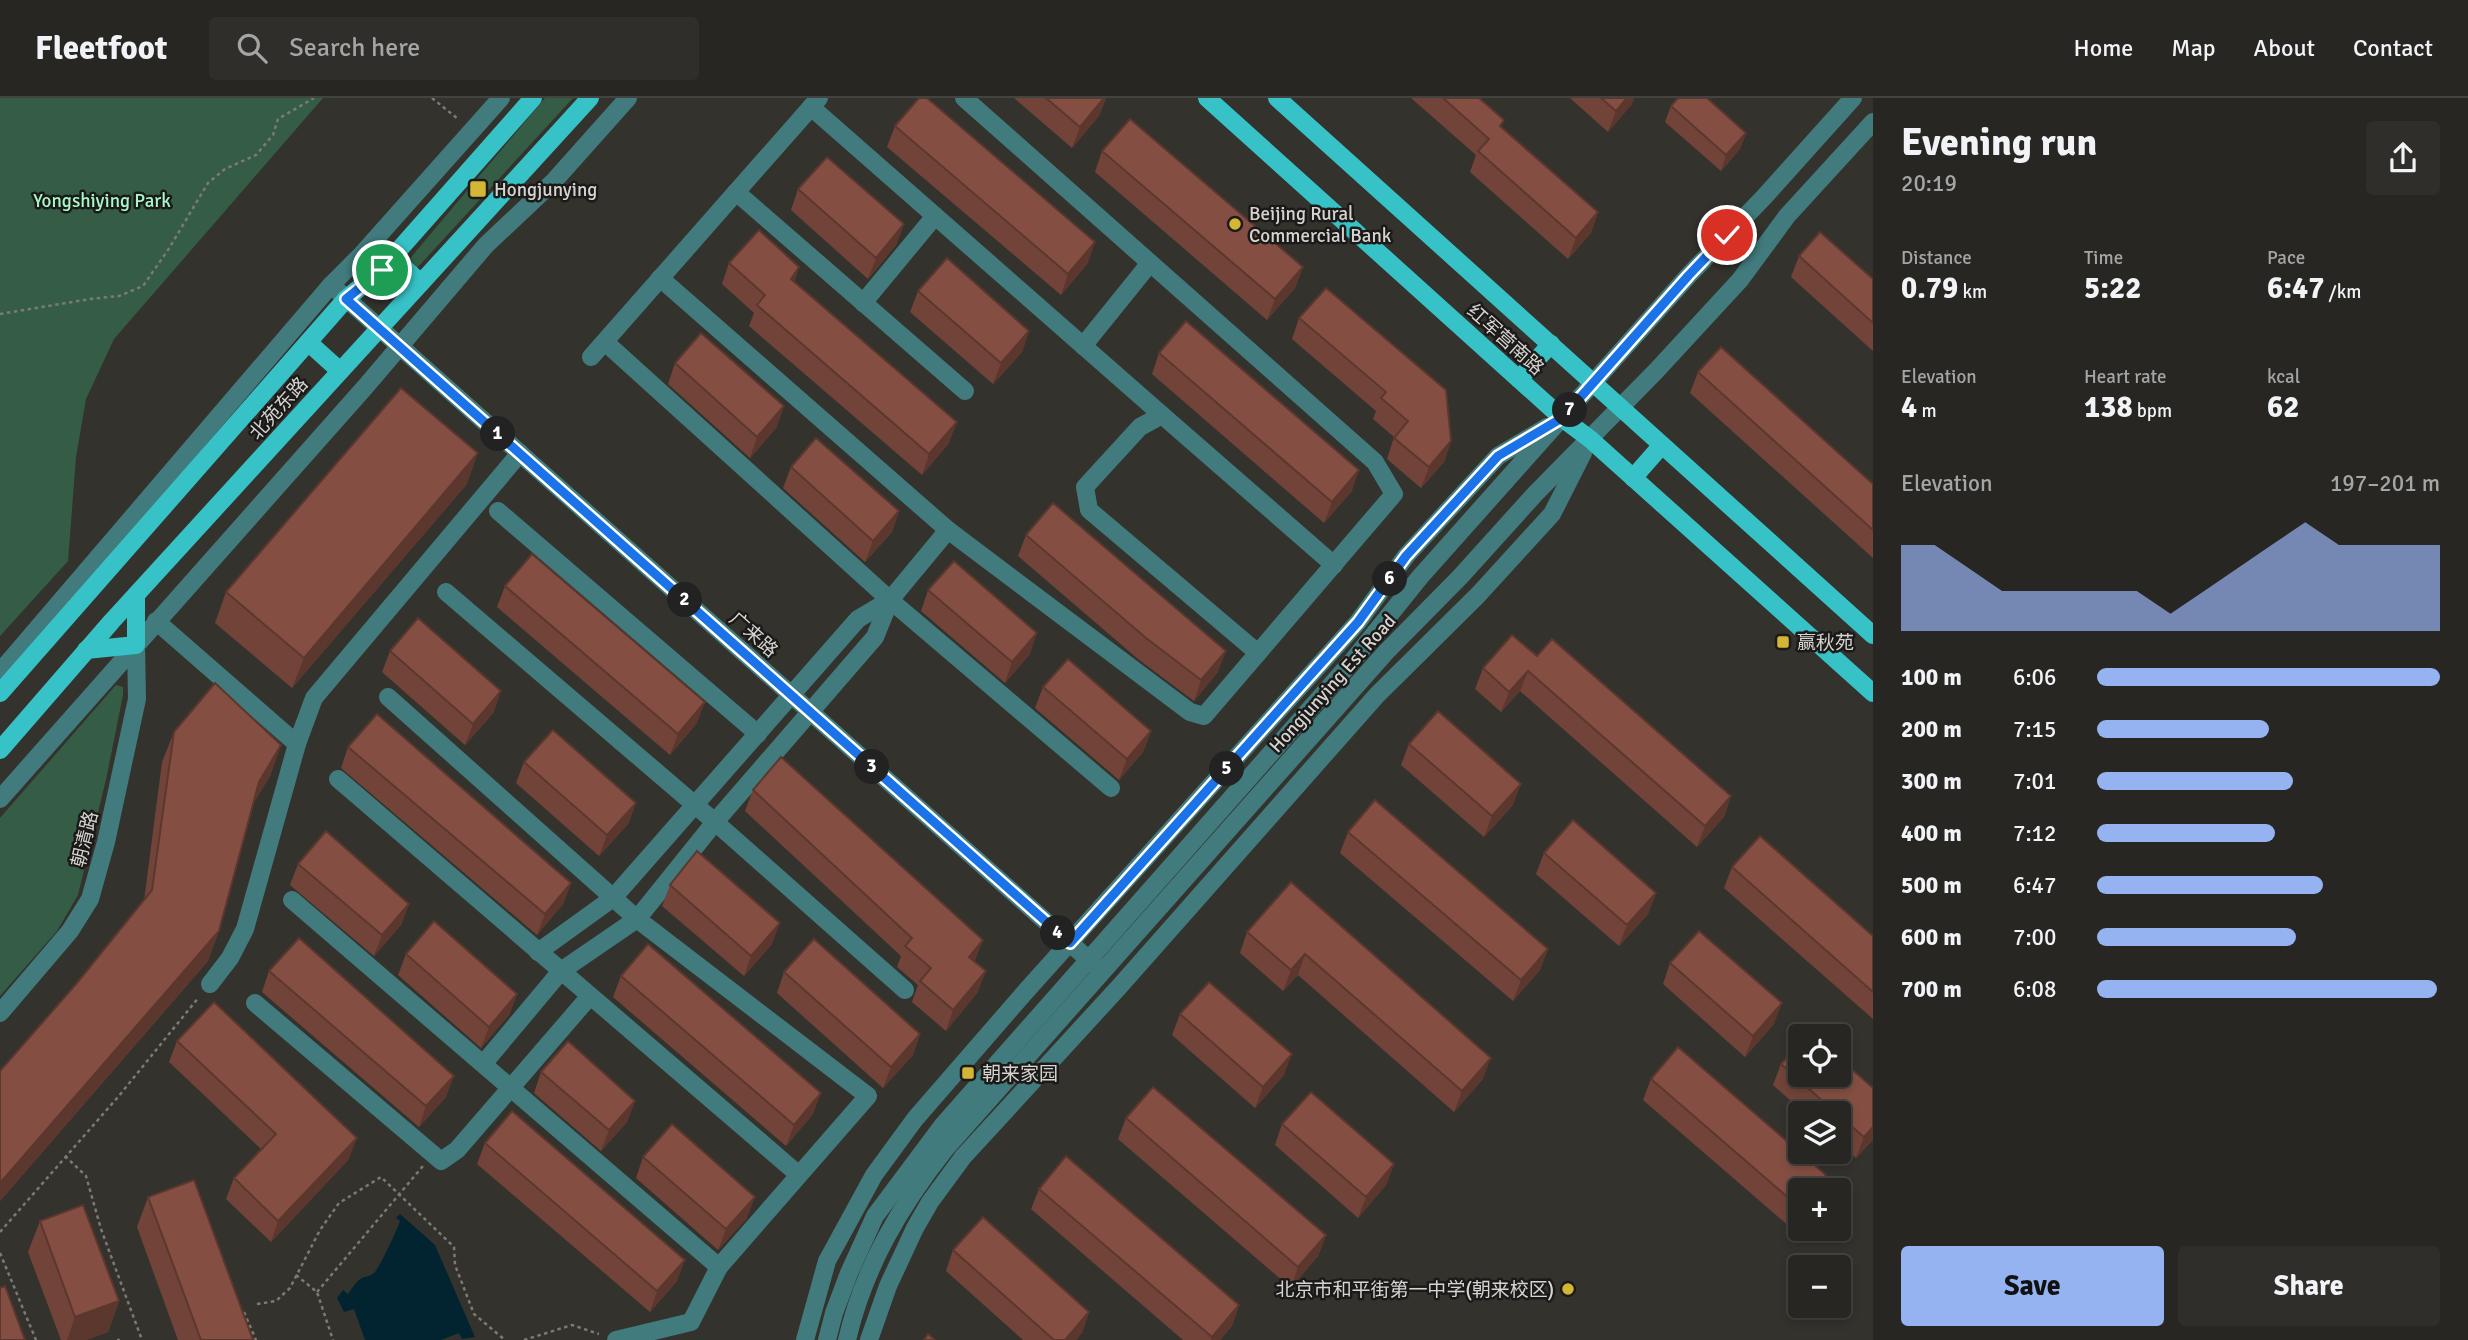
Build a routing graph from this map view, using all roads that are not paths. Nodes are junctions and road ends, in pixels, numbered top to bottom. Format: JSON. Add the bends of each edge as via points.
{"nodes":[{"id":1,"x":501,"y":98,"type":"edge"},
{"id":2,"x":533,"y":98,"type":"edge"},
{"id":3,"x":590,"y":98,"type":"edge"},
{"id":4,"x":628,"y":98,"type":"edge"},
{"id":5,"x":964,"y":98,"type":"edge"},
{"id":6,"x":1207,"y":98,"type":"edge"},
{"id":7,"x":1277,"y":98,"type":"edge"},
{"id":8,"x":1853,"y":98,"type":"edge"},
{"id":9,"x":815,"y":102,"type":"edge"},
{"id":10,"x":1873,"y":122,"type":"edge"},
{"id":11,"x":736,"y":192,"type":"junction"},
{"id":12,"x":935,"y":216,"type":"junction"},
{"id":13,"x":392,"y":257,"type":"junction"},
{"id":14,"x":1150,"y":263,"type":"junction"},
{"id":15,"x":660,"y":278,"type":"junction"},
{"id":16,"x":421,"y":283,"type":"junction"},
{"id":17,"x":331,"y":285,"type":"junction"},
{"id":18,"x":346,"y":299,"type":"junction"},
{"id":19,"x":863,"y":303,"type":"junction"},
{"id":20,"x":379,"y":328,"type":"junction"},
{"id":21,"x":308,"y":342,"type":"junction"},
{"id":22,"x":605,"y":342,"type":"junction"},
{"id":23,"x":1551,"y":344,"type":"junction"},
{"id":24,"x":399,"y":346,"type":"junction"},
{"id":25,"x":1083,"y":346,"type":"junction"},
{"id":26,"x":591,"y":357,"type":"dead end"},
{"id":27,"x":340,"y":371,"type":"junction"},
{"id":28,"x":1519,"y":379,"type":"junction"},
{"id":29,"x":1593,"y":382,"type":"junction"},
{"id":30,"x":965,"y":391,"type":"dead end"},
{"id":31,"x":1621,"y":407,"type":"junction"},
{"id":32,"x":1162,"y":415,"type":"junction"},
{"id":33,"x":1562,"y":418,"type":"junction"},
{"id":34,"x":1590,"y":439,"type":"junction"},
{"id":35,"x":1662,"y":445,"type":"junction"},
{"id":36,"x":520,"y":453,"type":"junction"},
{"id":37,"x":1633,"y":478,"type":"junction"},
{"id":38,"x":498,"y":512,"type":"dead end"},
{"id":39,"x":948,"y":530,"type":"junction"},
{"id":40,"x":1334,"y":565,"type":"junction"},
{"id":41,"x":446,"y":592,"type":"dead end"},
{"id":42,"x":136,"y":595,"type":"junction"},
{"id":43,"x":890,"y":600,"type":"junction"},
{"id":44,"x":156,"y":621,"type":"junction"},
{"id":45,"x":1873,"y":635,"type":"edge"},
{"id":46,"x":136,"y":645,"type":"junction"},
{"id":47,"x":86,"y":650,"type":"junction"},
{"id":48,"x":1258,"y":653,"type":"junction"},
{"id":49,"x":0,"y":672,"type":"edge"},
{"id":50,"x":0,"y":693,"type":"edge"},
{"id":51,"x":1873,"y":693,"type":"edge"},
{"id":52,"x":792,"y":695,"type":"junction"},
{"id":53,"x":388,"y":697,"type":"dead end"},
{"id":54,"x":810,"y":712,"type":"junction"},
{"id":55,"x":758,"y":734,"type":"junction"},
{"id":56,"x":297,"y":744,"type":"junction"},
{"id":57,"x":0,"y":750,"type":"edge"},
{"id":58,"x":338,"y":779,"type":"dead end"},
{"id":59,"x":1111,"y":788,"type":"dead end"},
{"id":60,"x":0,"y":800,"type":"edge"},
{"id":61,"x":695,"y":805,"type":"junction"},
{"id":62,"x":715,"y":822,"type":"junction"},
{"id":63,"x":613,"y":898,"type":"junction"},
{"id":64,"x":292,"y":900,"type":"dead end"},
{"id":65,"x":637,"y":919,"type":"junction"},
{"id":66,"x":1070,"y":943,"type":"junction"},
{"id":67,"x":538,"y":952,"type":"junction"},
{"id":68,"x":1096,"y":966,"type":"junction"},
{"id":69,"x":561,"y":971,"type":"junction"},
{"id":70,"x":210,"y":984,"type":"road end"},
{"id":71,"x":1119,"y":986,"type":"junction"},
{"id":72,"x":905,"y":990,"type":"dead end"},
{"id":73,"x":590,"y":996,"type":"junction"},
{"id":74,"x":255,"y":1003,"type":"dead end"},
{"id":75,"x":0,"y":1013,"type":"edge"},
{"id":76,"x":484,"y":1063,"type":"junction"},
{"id":77,"x":511,"y":1087,"type":"junction"},
{"id":78,"x":799,"y":1175,"type":"junction"},
{"id":79,"x":719,"y":1267,"type":"junction"},
{"id":80,"x":616,"y":1340,"type":"edge"},
{"id":81,"x":805,"y":1340,"type":"edge"},
{"id":82,"x":827,"y":1340,"type":"edge"},
{"id":83,"x":847,"y":1340,"type":"edge"},
{"id":84,"x":869,"y":1340,"type":"edge"}],
"edges":[{"from":1,"to":17,"type":"street"},
{"from":2,"to":13,"type":"main road","name":"北苑东路"},
{"from":3,"to":16,"type":"main road","name":"北苑东路"},
{"from":4,"to":24,"type":"street","via":[[554,181],[486,245]]},
{"from":5,"to":14,"type":"street"},
{"from":6,"to":28,"type":"main road","name":"红军营南路"},
{"from":7,"to":23,"type":"main road","name":"红军营南路"},
{"from":8,"to":29,"type":"street","name":"Hongjunying Est Road"},
{"from":9,"to":11,"type":"street"},
{"from":9,"to":12,"type":"street"},
{"from":10,"to":31,"type":"street","name":"Hongjunying Est Road","via":[[1787,216],[1740,280]]},
{"from":11,"to":15,"type":"street"},
{"from":11,"to":19,"type":"street"},
{"from":12,"to":19,"type":"street"},
{"from":12,"to":25,"type":"street"},
{"from":13,"to":16,"type":"main road"},
{"from":13,"to":18,"type":"main road","name":"北苑东路"},
{"from":14,"to":25,"type":"street"},
{"from":14,"to":40,"type":"street","via":[[1375,462],[1394,494]]},
{"from":15,"to":22,"type":"street"},
{"from":15,"to":39,"type":"street"},
{"from":16,"to":20,"type":"main road","name":"北苑东路"},
{"from":17,"to":18,"type":"street","name":"广来路"},
{"from":17,"to":49,"type":"street"},
{"from":18,"to":20,"type":"street","name":"广来路"},
{"from":18,"to":21,"type":"main road","name":"北苑东路"},
{"from":19,"to":30,"type":"street"},
{"from":20,"to":24,"type":"street","name":"广来路"},
{"from":20,"to":27,"type":"main road","name":"北苑东路"},
{"from":21,"to":27,"type":"main road"},
{"from":21,"to":50,"type":"main road","name":"北苑东路"},
{"from":22,"to":26,"type":"street"},
{"from":22,"to":43,"type":"street"},
{"from":23,"to":28,"type":"main road"},
{"from":23,"to":29,"type":"main road","name":"红军营南路"},
{"from":24,"to":36,"type":"street","name":"广来路"},
{"from":24,"to":44,"type":"street"},
{"from":25,"to":32,"type":"street"},
{"from":27,"to":42,"type":"main road","name":"北苑东路"},
{"from":28,"to":33,"type":"main road","name":"红军营南路"},
{"from":29,"to":31,"type":"main road","name":"红军营南路"},
{"from":29,"to":33,"type":"street","name":"Hongjunying Est Road"},
{"from":31,"to":34,"type":"street","name":"Hongjunying Est Road"},
{"from":31,"to":35,"type":"main road","name":"红军营南路"},
{"from":32,"to":40,"type":"street"},
{"from":32,"to":48,"type":"street","via":[[1140,427],[1085,487],[1089,510]]},
{"from":33,"to":34,"type":"main road","name":"红军营南路"},
{"from":33,"to":66,"type":"street","via":[[1498,456],[1406,556],[1358,622]]},
{"from":33,"to":68,"type":"street","name":"Hongjunying Est Road","via":[[1420,578]]},
{"from":34,"to":37,"type":"main road","name":"红军营南路"},
{"from":34,"to":68,"type":"street","name":"Hongjunying Est Road"},
{"from":34,"to":71,"type":"street","via":[[1552,514],[1377,695]]},
{"from":35,"to":37,"type":"main road"},
{"from":35,"to":45,"type":"main road","name":"红军营南路"},
{"from":36,"to":52,"type":"street","name":"广来路"},
{"from":36,"to":56,"type":"street","via":[[314,698]]},
{"from":37,"to":51,"type":"main road","name":"红军营南路"},
{"from":38,"to":55,"type":"street"},
{"from":39,"to":43,"type":"street"},
{"from":39,"to":48,"type":"street","via":[[1190,712],[1205,716]]},
{"from":40,"to":48,"type":"street"},
{"from":41,"to":61,"type":"street"},
{"from":42,"to":46,"type":"main road"},
{"from":42,"to":47,"type":"main road","name":"北苑东路"},
{"from":43,"to":52,"type":"street","via":[[858,619]]},
{"from":43,"to":54,"type":"street","via":[[875,637]]},
{"from":43,"to":59,"type":"street"},
{"from":44,"to":46,"type":"street"},
{"from":44,"to":56,"type":"street"},
{"from":46,"to":47,"type":"main road"},
{"from":46,"to":60,"type":"street"},
{"from":46,"to":75,"type":"street","name":"朝清路","via":[[137,699],[90,899],[71,930]]},
{"from":47,"to":57,"type":"main road","name":"北苑东路"},
{"from":52,"to":54,"type":"street","name":"广来路"},
{"from":52,"to":55,"type":"street"},
{"from":53,"to":63,"type":"street"},
{"from":54,"to":62,"type":"street"},
{"from":54,"to":66,"type":"street","name":"广来路"},
{"from":55,"to":61,"type":"street"},
{"from":56,"to":70,"type":"street","via":[[245,929]]},
{"from":58,"to":67,"type":"street"},
{"from":61,"to":62,"type":"street"},
{"from":61,"to":63,"type":"street"},
{"from":62,"to":65,"type":"street"},
{"from":62,"to":72,"type":"street"},
{"from":63,"to":65,"type":"street"},
{"from":63,"to":67,"type":"street"},
{"from":64,"to":76,"type":"street"},
{"from":65,"to":69,"type":"street"},
{"from":65,"to":78,"type":"street","via":[[868,1096]]},
{"from":66,"to":68,"type":"street","name":"广来路"},
{"from":66,"to":81,"type":"street","via":[[915,1119],[874,1175],[827,1261]]},
{"from":67,"to":69,"type":"street"},
{"from":68,"to":71,"type":"street","name":"广来路"},
{"from":68,"to":82,"type":"street","name":"Hongjunying Est Road","via":[[943,1125],[875,1216],[845,1283]]},
{"from":68,"to":83,"type":"street","name":"Hongjunying Est Road","via":[[922,1178],[877,1254]]},
{"from":69,"to":73,"type":"street"},
{"from":69,"to":76,"type":"street"},
{"from":71,"to":84,"type":"street","via":[[930,1202],[899,1259]]},
{"from":73,"to":77,"type":"street"},
{"from":73,"to":78,"type":"street"},
{"from":74,"to":77,"type":"street","via":[[442,1161]]},
{"from":76,"to":77,"type":"street"},
{"from":77,"to":79,"type":"street"},
{"from":78,"to":79,"type":"street"},
{"from":79,"to":80,"type":"street","via":[[691,1322]]}]}
